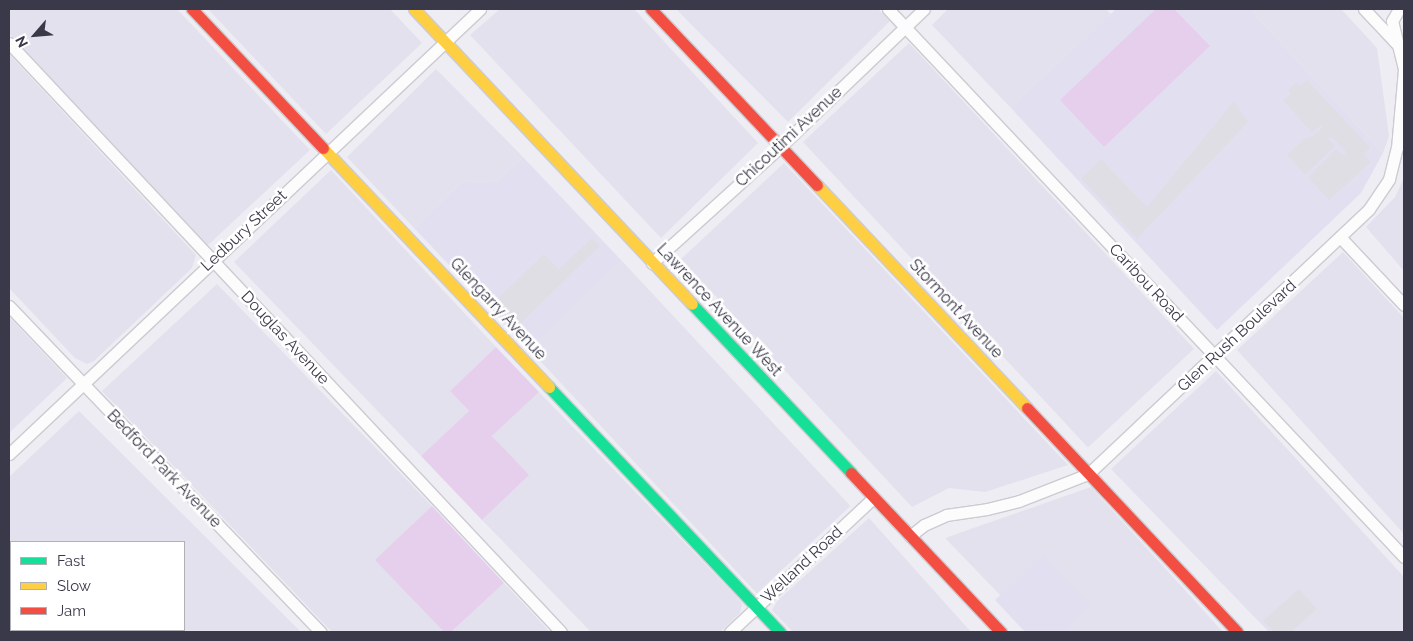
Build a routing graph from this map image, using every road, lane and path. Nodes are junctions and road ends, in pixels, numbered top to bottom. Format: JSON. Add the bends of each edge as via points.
{"nodes":[{"id":1,"x":192,"y":9,"type":"edge"},
{"id":2,"x":414,"y":9,"type":"edge"},
{"id":3,"x":480,"y":9,"type":"edge"},
{"id":4,"x":651,"y":9,"type":"edge"},
{"id":5,"x":888,"y":9,"type":"edge"},
{"id":6,"x":924,"y":9,"type":"edge"},
{"id":7,"x":1364,"y":9,"type":"edge"},
{"id":8,"x":1399,"y":9,"type":"edge"},
{"id":9,"x":905,"y":26,"type":"junction"},
{"id":10,"x":445,"y":42,"type":"junction"},
{"id":11,"x":9,"y":43,"type":"edge"},
{"id":12,"x":1401,"y":48,"type":"edge"},
{"id":13,"x":780,"y":146,"type":"junction"},
{"id":14,"x":328,"y":153,"type":"junction"},
{"id":15,"x":1341,"y":238,"type":"junction"},
{"id":16,"x":212,"y":260,"type":"junction"},
{"id":17,"x":652,"y":263,"type":"junction"},
{"id":18,"x":9,"y":306,"type":"edge"},
{"id":19,"x":1404,"y":306,"type":"edge"},
{"id":20,"x":1214,"y":356,"type":"junction"},
{"id":21,"x":83,"y":384,"type":"junction"},
{"id":22,"x":9,"y":454,"type":"edge"},
{"id":23,"x":1088,"y":474,"type":"junction"},
{"id":24,"x":873,"y":498,"type":"junction"},
{"id":25,"x":910,"y":536,"type":"junction"},
{"id":26,"x":1404,"y":558,"type":"edge"},
{"id":27,"x":757,"y":607,"type":"junction"},
{"id":28,"x":320,"y":632,"type":"edge"},
{"id":29,"x":561,"y":632,"type":"edge"},
{"id":30,"x":730,"y":632,"type":"edge"},
{"id":31,"x":780,"y":632,"type":"edge"},
{"id":32,"x":1001,"y":632,"type":"edge"},
{"id":33,"x":1237,"y":632,"type":"edge"}],
"edges":[{"from":1,"to":14,"type":"street","name":"Glengarry Avenue"},
{"from":2,"to":10,"type":"street","name":"Lawrence Avenue West"},
{"from":3,"to":10,"type":"street","name":"Ledbury Street"},
{"from":4,"to":13,"type":"street","name":"Stormont Avenue"},
{"from":5,"to":9,"type":"street","name":"Caribou Road"},
{"from":6,"to":9,"type":"street","name":"Chicoutimi Avenue"},
{"from":7,"to":12,"type":"street"},
{"from":8,"to":12,"type":"street","name":"Glen Rush Boulevard","via":[[1392,22]]},
{"from":9,"to":13,"type":"street","name":"Chicoutimi Avenue"},
{"from":9,"to":20,"type":"street","name":"Caribou Road"},
{"from":10,"to":14,"type":"street","name":"Ledbury Street"},
{"from":10,"to":17,"type":"street","name":"Lawrence Avenue West"},
{"from":11,"to":16,"type":"street","name":"Douglas Avenue"},
{"from":12,"to":15,"type":"street","name":"Glen Rush Boulevard","via":[[1404,69],[1394,167],[1377,200]]},
{"from":13,"to":17,"type":"street","name":"Chicoutimi Avenue"},
{"from":13,"to":23,"type":"street","name":"Stormont Avenue"},
{"from":14,"to":16,"type":"street","name":"Ledbury Street"},
{"from":14,"to":27,"type":"street","name":"Glengarry Avenue"},
{"from":15,"to":19,"type":"street"},
{"from":15,"to":20,"type":"street","name":"Glen Rush Boulevard"},
{"from":16,"to":21,"type":"street","name":"Ledbury Street"},
{"from":16,"to":29,"type":"street","name":"Douglas Avenue"},
{"from":17,"to":24,"type":"street","name":"Lawrence Avenue West"},
{"from":18,"to":21,"type":"street","name":"Bedford Park Avenue"},
{"from":20,"to":23,"type":"street","name":"Glen Rush Boulevard"},
{"from":20,"to":26,"type":"street","name":"Caribou Road"},
{"from":21,"to":22,"type":"street","name":"Ledbury Street"},
{"from":21,"to":28,"type":"street","name":"Bedford Park Avenue"},
{"from":23,"to":25,"type":"street","name":"Glen Rush Boulevard","via":[[1019,501],[946,515]]},
{"from":23,"to":33,"type":"street","name":"Stormont Avenue"},
{"from":24,"to":25,"type":"street","name":"Lawrence Avenue West"},
{"from":24,"to":27,"type":"street","name":"Welland Road"},
{"from":25,"to":32,"type":"street","name":"Lawrence Avenue West"},
{"from":27,"to":30,"type":"street","name":"Welland Road"},
{"from":27,"to":31,"type":"street","name":"Glengarry Avenue"}]}
